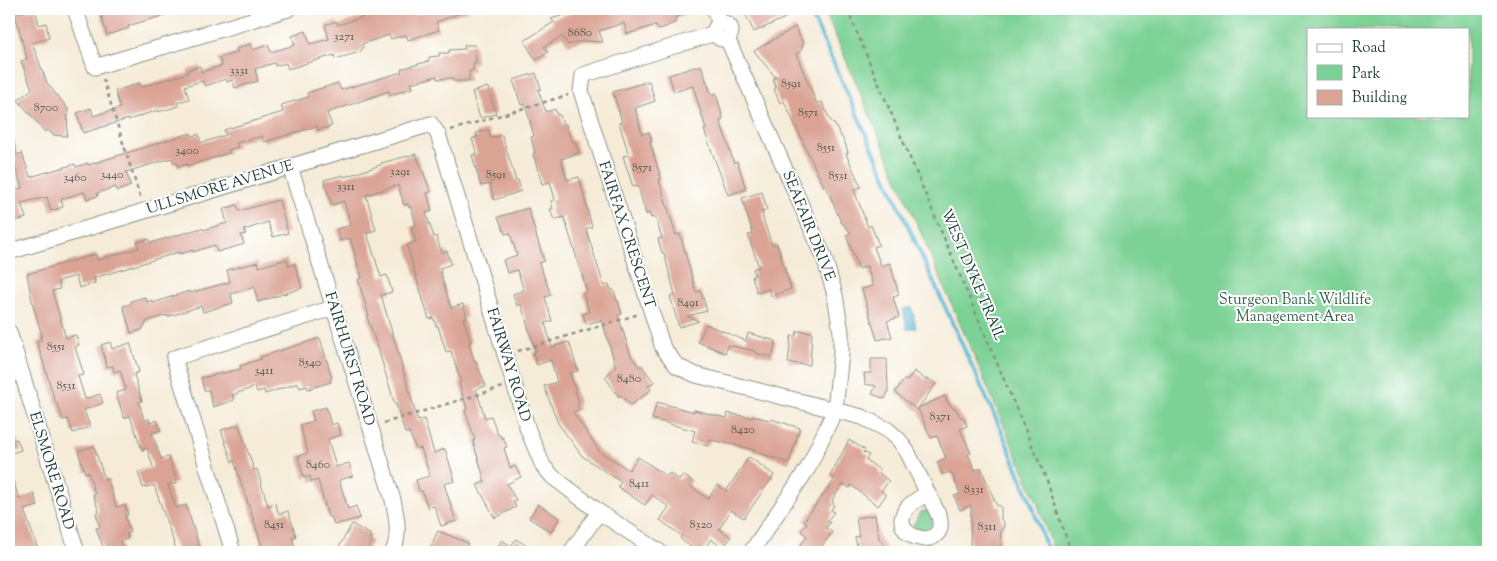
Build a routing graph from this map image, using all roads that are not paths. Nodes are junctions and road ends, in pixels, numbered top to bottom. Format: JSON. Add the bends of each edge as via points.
{"nodes":[{"id":1,"x":76,"y":9,"type":"edge"},
{"id":2,"x":288,"y":9,"type":"edge"},
{"id":3,"x":714,"y":9,"type":"edge"},
{"id":4,"x":721,"y":31,"type":"junction"},
{"id":5,"x":434,"y":129,"type":"joint"},
{"id":6,"x":290,"y":166,"type":"junction"},
{"id":7,"x":9,"y":252,"type":"edge"},
{"id":8,"x":333,"y":308,"type":"junction"},
{"id":9,"x":9,"y":332,"type":"edge"},
{"id":10,"x":835,"y":410,"type":"junction"},
{"id":11,"x":927,"y":493,"type":"dead end"},
{"id":12,"x":599,"y":512,"type":"junction"},
{"id":13,"x":77,"y":552,"type":"edge"},
{"id":14,"x":233,"y":552,"type":"edge"},
{"id":15,"x":393,"y":552,"type":"edge"},
{"id":16,"x":570,"y":552,"type":"edge"},
{"id":17,"x":660,"y":552,"type":"edge"},
{"id":18,"x":751,"y":552,"type":"edge"}],
"edges":[{"from":1,"to":2,"type":"street","via":[[95,67]]},
{"from":3,"to":4,"type":"street","name":"SEAFAIR DRIVE"},
{"from":4,"to":10,"type":"street","name":"SEAFAIR DRIVE","via":[[830,275],[839,316],[842,353]]},
{"from":4,"to":10,"type":"street","name":"FAIRFAX CRESCENT","via":[[583,75],[581,91],[663,348],[677,366],[713,380]]},
{"from":5,"to":6,"type":"street","name":"ULLSMORE AVENUE"},
{"from":5,"to":12,"type":"street","name":"FAIRWAY ROAD","via":[[531,438],[543,466]]},
{"from":6,"to":7,"type":"street","name":"ULLSMORE AVENUE"},
{"from":6,"to":8,"type":"street","name":"FAIRHURST ROAD"},
{"from":8,"to":14,"type":"street","via":[[174,358]]},
{"from":8,"to":15,"type":"street","name":"FAIRHURST ROAD","via":[[396,515],[397,536]]},
{"from":9,"to":13,"type":"street","name":"ELSMORE ROAD"},
{"from":10,"to":11,"type":"street","name":"FAIRFAX CRESCENT","via":[[862,417],[888,430],[908,453]]},
{"from":10,"to":18,"type":"street","name":"SEAFAIR DRIVE","via":[[808,468]]},
{"from":12,"to":16,"type":"street"},
{"from":12,"to":17,"type":"street","name":"FAIRWAY ROAD"}]}
